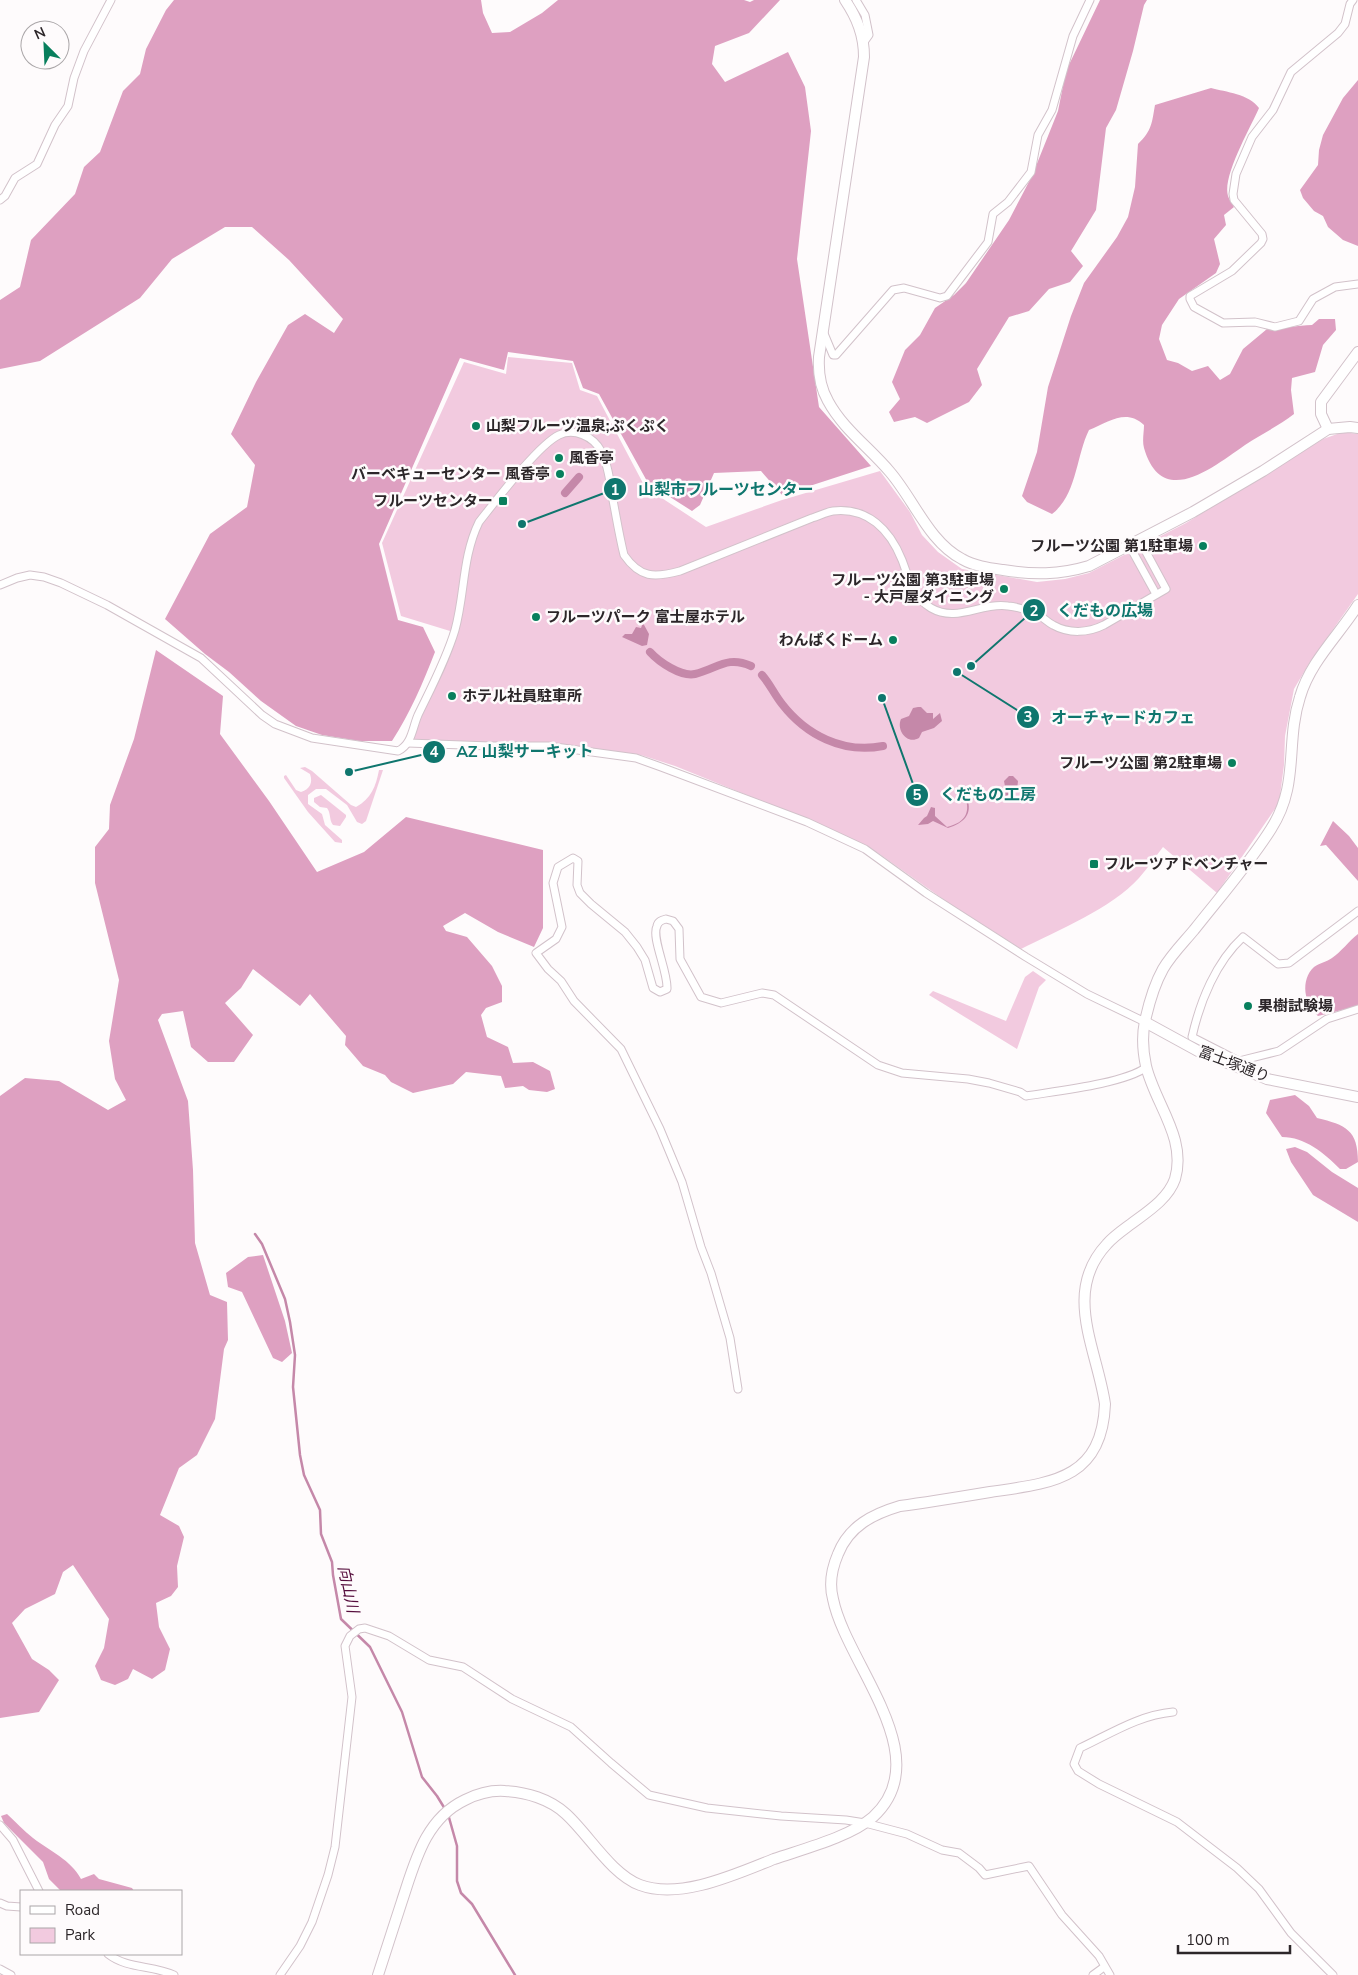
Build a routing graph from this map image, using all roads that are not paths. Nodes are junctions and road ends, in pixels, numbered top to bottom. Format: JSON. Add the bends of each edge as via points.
{"nodes":[{"id":1,"x":110,"y":0,"type":"edge"},
{"id":2,"x":845,"y":0,"type":"edge"},
{"id":3,"x":856,"y":0,"type":"edge"},
{"id":4,"x":1090,"y":0,"type":"edge"},
{"id":5,"x":1353,"y":0,"type":"edge"},
{"id":6,"x":864,"y":42,"type":"junction"},
{"id":7,"x":0,"y":200,"type":"edge"},
{"id":8,"x":1358,"y":284,"type":"edge"},
{"id":9,"x":822,"y":329,"type":"junction"},
{"id":10,"x":1358,"y":352,"type":"edge"},
{"id":11,"x":1358,"y":428,"type":"edge"},
{"id":12,"x":1328,"y":429,"type":"junction"},
{"id":13,"x":1140,"y":539,"type":"junction"},
{"id":14,"x":1130,"y":545,"type":"junction"},
{"id":15,"x":0,"y":584,"type":"edge"},
{"id":16,"x":1156,"y":594,"type":"junction"},
{"id":17,"x":1358,"y":605,"type":"edge"},
{"id":18,"x":408,"y":743,"type":"junction"},
{"id":19,"x":1358,"y":911,"type":"edge"},
{"id":20,"x":1358,"y":1009,"type":"edge"},
{"id":21,"x":1145,"y":1022,"type":"junction"},
{"id":22,"x":1237,"y":1064,"type":"junction"},
{"id":23,"x":1147,"y":1067,"type":"junction"},
{"id":24,"x":1358,"y":1097,"type":"edge"},
{"id":25,"x":738,"y":1389,"type":"dead end"},
{"id":26,"x":1173,"y":1712,"type":"dead end"},
{"id":27,"x":865,"y":1823,"type":"junction"},
{"id":28,"x":0,"y":1825,"type":"edge"},
{"id":29,"x":38,"y":1890,"type":"edge"},
{"id":30,"x":0,"y":1903,"type":"edge"},
{"id":31,"x":20,"y":1907,"type":"edge"},
{"id":32,"x":109,"y":1955,"type":"edge"},
{"id":33,"x":1104,"y":1967,"type":"junction"},
{"id":34,"x":0,"y":1969,"type":"edge"},
{"id":35,"x":11,"y":1975,"type":"edge"},
{"id":36,"x":174,"y":1975,"type":"edge"},
{"id":37,"x":280,"y":1975,"type":"edge"},
{"id":38,"x":378,"y":1975,"type":"edge"},
{"id":39,"x":1093,"y":1975,"type":"edge"},
{"id":40,"x":1110,"y":1975,"type":"edge"},
{"id":41,"x":1333,"y":1975,"type":"edge"}],
"edges":[{"from":1,"to":7,"type":"street","via":[[84,51],[68,106],[55,125],[37,164],[15,178]]},
{"from":2,"to":6,"type":"street"},
{"from":3,"to":6,"type":"street","via":[[865,15],[869,35]]},
{"from":4,"to":9,"type":"street","via":[[1073,36],[1052,110],[1038,135],[1031,172],[1008,202],[993,214],[986,246],[946,296],[940,298],[904,288],[893,290],[836,355],[833,355]]},
{"from":5,"to":8,"type":"street","via":[[1345,24],[1338,33],[1291,72],[1273,110],[1252,137],[1236,174],[1234,200],[1262,234],[1261,243],[1232,271],[1190,299],[1194,306],[1218,322],[1254,322],[1276,328],[1298,321],[1313,298],[1335,287]]},
{"from":6,"to":9,"type":"street"},
{"from":9,"to":14,"type":"street","via":[[818,371],[828,401],[838,417],[891,473],[947,549],[962,559],[990,568],[1046,574],[1089,566]]},
{"from":10,"to":12,"type":"street","via":[[1321,402],[1321,414]]},
{"from":11,"to":12,"type":"street"},
{"from":12,"to":13,"type":"street","via":[[1193,512]]},
{"from":13,"to":14,"type":"street"},
{"from":13,"to":16,"type":"street","via":[[1166,589]]},
{"from":14,"to":16,"type":"street"},
{"from":15,"to":18,"type":"street","via":[[30,576],[44,577],[107,604],[201,658],[262,715],[294,733],[398,751]]},
{"from":16,"to":18,"type":"street","via":[[1104,626],[1079,632],[1062,630],[1022,608],[989,605],[964,614],[939,612],[920,600],[911,587],[903,561],[888,532],[864,516],[833,511],[680,571],[663,576],[646,575],[631,565],[624,555],[601,451],[586,435],[567,432],[544,445],[479,522],[467,557],[455,630]]},
{"from":17,"to":21,"type":"street","via":[[1302,691],[1294,726],[1290,785],[1281,812],[1252,855],[1165,967]]},
{"from":18,"to":21,"type":"street","via":[[548,746],[636,758],[661,766],[807,822],[865,849],[1026,957],[1088,994]]},
{"from":19,"to":22,"type":"street","via":[[1290,963],[1278,964],[1243,937],[1232,947],[1219,966],[1200,1008],[1192,1037]]},
{"from":20,"to":22,"type":"street","via":[[1327,1019],[1279,1051]]},
{"from":21,"to":22,"type":"street","name":"富士塚通り","via":[[1198,1051]]},
{"from":21,"to":23,"type":"street"},
{"from":22,"to":24,"type":"street","name":"富士塚通り","via":[[1267,1079]]},
{"from":23,"to":25,"type":"street","via":[[1115,1080],[1026,1096],[989,1083],[911,1074],[878,1065],[774,995],[757,994],[721,1002],[701,997],[680,959],[679,929],[666,919],[656,926],[667,982],[667,989],[660,992],[653,988],[645,960],[625,932],[580,893],[578,861],[573,858],[558,868],[554,883],[562,927],[556,939],[536,953],[574,1001],[621,1050],[660,1129],[682,1182],[711,1273],[730,1338]]},
{"from":23,"to":27,"type":"street","via":[[1172,1129],[1177,1168],[1164,1198],[1106,1245],[1085,1281],[1084,1313],[1105,1404],[1096,1445],[1078,1467],[1055,1480],[882,1511],[852,1530],[835,1559],[831,1586],[837,1615],[887,1722],[897,1752],[891,1790],[875,1815]]},
{"from":26,"to":41,"type":"street","via":[[1142,1718],[1080,1748],[1074,1764],[1078,1771],[1114,1792],[1178,1822],[1237,1868],[1259,1890],[1291,1933]]},
{"from":27,"to":33,"type":"street","via":[[959,1853],[985,1875],[1029,1866],[1062,1915],[1099,1956]]},
{"from":27,"to":37,"type":"street","via":[[707,1808],[649,1795],[571,1727],[512,1699],[463,1667],[429,1660],[389,1636],[359,1629],[345,1646],[352,1697],[335,1848],[312,1922]]},
{"from":27,"to":38,"type":"street","via":[[844,1834],[703,1884],[674,1890],[658,1889],[639,1885],[622,1874],[565,1813],[549,1802],[517,1792],[484,1792],[452,1806],[438,1818],[424,1840]]},
{"from":28,"to":29,"type":"street","via":[[13,1840]]},
{"from":30,"to":31,"type":"street"},
{"from":32,"to":36,"type":"street","via":[[117,1961]]},
{"from":33,"to":39,"type":"street"},
{"from":33,"to":40,"type":"street"},
{"from":34,"to":35,"type":"street"}]}
